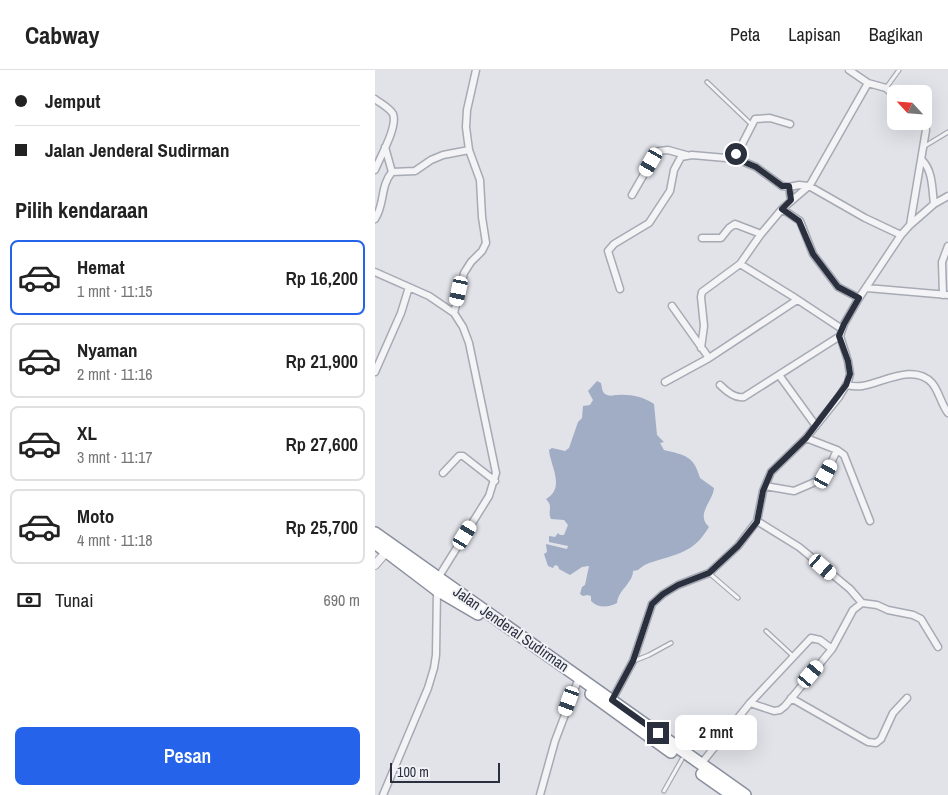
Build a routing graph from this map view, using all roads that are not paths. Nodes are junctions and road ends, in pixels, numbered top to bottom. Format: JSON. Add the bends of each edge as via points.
{"nodes":[{"id":1,"x":476,"y":70,"type":"edge"},
{"id":2,"x":849,"y":70,"type":"edge"},
{"id":3,"x":899,"y":70,"type":"edge"},
{"id":4,"x":707,"y":82,"type":"dead end"},
{"id":5,"x":868,"y":83,"type":"junction"},
{"id":6,"x":885,"y":88,"type":"joint"},
{"id":7,"x":375,"y":99,"type":"edge"},
{"id":8,"x":751,"y":124,"type":"junction"},
{"id":9,"x":790,"y":124,"type":"dead end"},
{"id":10,"x":926,"y":130,"type":"edge"},
{"id":11,"x":948,"y":132,"type":"edge"},
{"id":12,"x":385,"y":147,"type":"junction"},
{"id":13,"x":924,"y":147,"type":"junction"},
{"id":14,"x":469,"y":150,"type":"junction"},
{"id":15,"x":686,"y":155,"type":"junction"},
{"id":16,"x":737,"y":159,"type":"junction"},
{"id":17,"x":922,"y":160,"type":"junction"},
{"id":18,"x":375,"y":170,"type":"edge"},
{"id":19,"x":392,"y":172,"type":"junction"},
{"id":20,"x":789,"y":186,"type":"junction"},
{"id":21,"x":809,"y":186,"type":"junction"},
{"id":22,"x":632,"y":195,"type":"dead end"},
{"id":23,"x":948,"y":196,"type":"edge"},
{"id":24,"x":791,"y":200,"type":"junction"},
{"id":25,"x":934,"y":204,"type":"junction"},
{"id":26,"x":782,"y":209,"type":"junction"},
{"id":27,"x":375,"y":219,"type":"edge"},
{"id":28,"x":910,"y":225,"type":"junction"},
{"id":29,"x":761,"y":234,"type":"junction"},
{"id":30,"x":901,"y":235,"type":"junction"},
{"id":31,"x":702,"y":238,"type":"dead end"},
{"id":32,"x":948,"y":246,"type":"edge"},
{"id":33,"x":740,"y":264,"type":"junction"},
{"id":34,"x":375,"y":272,"type":"edge"},
{"id":35,"x":409,"y":286,"type":"junction"},
{"id":36,"x":867,"y":288,"type":"junction"},
{"id":37,"x":620,"y":289,"type":"dead end"},
{"id":38,"x":945,"y":295,"type":"edge"},
{"id":39,"x":859,"y":298,"type":"junction"},
{"id":40,"x":797,"y":300,"type":"junction"},
{"id":41,"x":672,"y":306,"type":"dead end"},
{"id":42,"x":454,"y":313,"type":"junction"},
{"id":43,"x":842,"y":329,"type":"junction"},
{"id":44,"x":839,"y":336,"type":"junction"},
{"id":45,"x":701,"y":348,"type":"junction"},
{"id":46,"x":709,"y":358,"type":"junction"},
{"id":47,"x":375,"y":372,"type":"edge"},
{"id":48,"x":779,"y":375,"type":"junction"},
{"id":49,"x":665,"y":382,"type":"dead end"},
{"id":50,"x":720,"y":385,"type":"dead end"},
{"id":51,"x":846,"y":385,"type":"junction"},
{"id":52,"x":948,"y":414,"type":"edge"},
{"id":53,"x":816,"y":426,"type":"junction"},
{"id":54,"x":806,"y":438,"type":"junction"},
{"id":55,"x":837,"y":450,"type":"junction"},
{"id":56,"x":443,"y":473,"type":"dead end"},
{"id":57,"x":495,"y":481,"type":"junction"},
{"id":58,"x":765,"y":486,"type":"junction"},
{"id":59,"x":870,"y":521,"type":"dead end"},
{"id":60,"x":757,"y":522,"type":"junction"},
{"id":61,"x":375,"y":533,"type":"edge"},
{"id":62,"x":375,"y":543,"type":"edge"},
{"id":63,"x":387,"y":551,"type":"junction"},
{"id":64,"x":375,"y":566,"type":"edge"},
{"id":65,"x":709,"y":573,"type":"junction"},
{"id":66,"x":438,"y":578,"type":"junction"},
{"id":67,"x":437,"y":590,"type":"junction"},
{"id":68,"x":738,"y":598,"type":"dead end"},
{"id":69,"x":862,"y":602,"type":"junction"},
{"id":70,"x":475,"y":608,"type":"junction"},
{"id":71,"x":766,"y":631,"type":"dead end"},
{"id":72,"x":671,"y":643,"type":"dead end"},
{"id":73,"x":938,"y":647,"type":"dead end"},
{"id":74,"x":832,"y":649,"type":"junction"},
{"id":75,"x":793,"y":656,"type":"junction"},
{"id":76,"x":633,"y":661,"type":"junction"},
{"id":77,"x":577,"y":683,"type":"junction"},
{"id":78,"x":791,"y":698,"type":"junction"},
{"id":79,"x":907,"y":698,"type":"dead end"},
{"id":80,"x":612,"y":700,"type":"junction"},
{"id":81,"x":750,"y":703,"type":"junction"},
{"id":82,"x":682,"y":759,"type":"junction"},
{"id":83,"x":701,"y":764,"type":"junction"},
{"id":84,"x":664,"y":791,"type":"dead end"},
{"id":85,"x":383,"y":795,"type":"edge"},
{"id":86,"x":540,"y":795,"type":"edge"},
{"id":87,"x":732,"y":795,"type":"edge"},
{"id":88,"x":745,"y":795,"type":"edge"}],
"edges":[{"from":1,"to":14,"type":"street","via":[[465,119]]},
{"from":2,"to":5,"type":"street"},
{"from":3,"to":6,"type":"lane"},
{"from":4,"to":8,"type":"lane"},
{"from":5,"to":6,"type":"street"},
{"from":5,"to":21,"type":"street"},
{"from":7,"to":12,"type":"street","via":[[394,118]]},
{"from":8,"to":9,"type":"street","via":[[760,118]]},
{"from":8,"to":16,"type":"street","via":[[736,154]]},
{"from":10,"to":13,"type":"street"},
{"from":11,"to":13,"type":"lane"},
{"from":12,"to":18,"type":"street"},
{"from":12,"to":19,"type":"street"},
{"from":13,"to":17,"type":"street"},
{"from":14,"to":19,"type":"street","via":[[443,155],[415,171]]},
{"from":14,"to":42,"type":"street","via":[[479,176],[486,243],[466,269]]},
{"from":15,"to":16,"type":"street"},
{"from":15,"to":22,"type":"street","via":[[659,151]]},
{"from":15,"to":37,"type":"street","via":[[678,161],[670,191],[649,223],[609,249],[608,255]]},
{"from":16,"to":20,"type":"street","via":[[756,167],[782,186]]},
{"from":17,"to":25,"type":"street","via":[[930,172]]},
{"from":17,"to":28,"type":"street"},
{"from":19,"to":27,"type":"street","via":[[384,185],[381,208]]},
{"from":20,"to":21,"type":"street"},
{"from":20,"to":24,"type":"street"},
{"from":21,"to":24,"type":"street"},
{"from":21,"to":30,"type":"street"},
{"from":23,"to":25,"type":"street"},
{"from":24,"to":26,"type":"street"},
{"from":25,"to":28,"type":"street"},
{"from":26,"to":29,"type":"street"},
{"from":26,"to":39,"type":"street","via":[[799,221],[813,254],[838,287]]},
{"from":28,"to":30,"type":"street"},
{"from":29,"to":31,"type":"street","via":[[735,224],[721,238]]},
{"from":29,"to":33,"type":"street"},
{"from":30,"to":36,"type":"street"},
{"from":32,"to":38,"type":"street","via":[[942,262]]},
{"from":33,"to":40,"type":"street"},
{"from":33,"to":45,"type":"street","via":[[701,294],[704,326]]},
{"from":34,"to":35,"type":"street"},
{"from":35,"to":42,"type":"street"},
{"from":35,"to":47,"type":"street"},
{"from":36,"to":38,"type":"street"},
{"from":36,"to":39,"type":"street"},
{"from":39,"to":43,"type":"street"},
{"from":40,"to":43,"type":"street"},
{"from":40,"to":46,"type":"street"},
{"from":41,"to":45,"type":"street"},
{"from":42,"to":57,"type":"street","via":[[469,343],[490,437]]},
{"from":43,"to":44,"type":"street"},
{"from":44,"to":48,"type":"street"},
{"from":44,"to":51,"type":"street","via":[[850,374]]},
{"from":45,"to":46,"type":"street"},
{"from":46,"to":49,"type":"street"},
{"from":48,"to":50,"type":"street","via":[[741,398]]},
{"from":48,"to":53,"type":"street"},
{"from":51,"to":52,"type":"street","via":[[861,386],[906,375],[923,376],[932,383]]},
{"from":51,"to":53,"type":"street"},
{"from":53,"to":54,"type":"street"},
{"from":54,"to":55,"type":"street"},
{"from":54,"to":58,"type":"street","via":[[771,472]]},
{"from":55,"to":58,"type":"street","via":[[826,474],[815,482],[794,491]]},
{"from":55,"to":59,"type":"street","via":[[844,455]]},
{"from":56,"to":57,"type":"street","via":[[459,456],[463,456]]},
{"from":57,"to":66,"type":"street"},
{"from":58,"to":60,"type":"street"},
{"from":60,"to":65,"type":"street","via":[[738,546]]},
{"from":60,"to":69,"type":"street","via":[[799,547],[851,589]]},
{"from":61,"to":66,"type":"highway","name":"Jalan Jenderal Sudirman"},
{"from":62,"to":63,"type":"highway","name":"Jalan Jenderal Sudirman"},
{"from":63,"to":64,"type":"street"},
{"from":63,"to":67,"type":"highway","name":"Jalan Jenderal Sudirman"},
{"from":65,"to":68,"type":"lane"},
{"from":65,"to":76,"type":"street","via":[[678,585],[655,600]]},
{"from":66,"to":70,"type":"highway","name":"Jalan Jenderal Sudirman"},
{"from":67,"to":70,"type":"highway","name":"Jalan Jenderal Sudirman"},
{"from":67,"to":85,"type":"street","via":[[434,668]]},
{"from":69,"to":73,"type":"street","via":[[921,619]]},
{"from":69,"to":74,"type":"street","via":[[853,610]]},
{"from":70,"to":77,"type":"highway","name":"Jalan Jenderal Sudirman"},
{"from":70,"to":80,"type":"highway","name":"Jalan Jenderal Sudirman"},
{"from":71,"to":75,"type":"lane"},
{"from":72,"to":76,"type":"lane"},
{"from":74,"to":75,"type":"street","via":[[811,638]]},
{"from":74,"to":78,"type":"street"},
{"from":75,"to":81,"type":"street"},
{"from":76,"to":80,"type":"street"},
{"from":77,"to":82,"type":"highway","name":"Jalan Jenderal Sudirman"},
{"from":77,"to":86,"type":"street","via":[[555,741]]},
{"from":78,"to":79,"type":"street","via":[[876,743],[893,713]]},
{"from":78,"to":81,"type":"street","via":[[780,710]]},
{"from":80,"to":83,"type":"highway","name":"Jalan Jenderal Sudirman"},
{"from":81,"to":83,"type":"street"},
{"from":82,"to":84,"type":"lane"},
{"from":82,"to":87,"type":"highway","name":"Jalan Jenderal Sudirman"},
{"from":83,"to":88,"type":"highway","name":"Jalan Jenderal Sudirman"}]}
